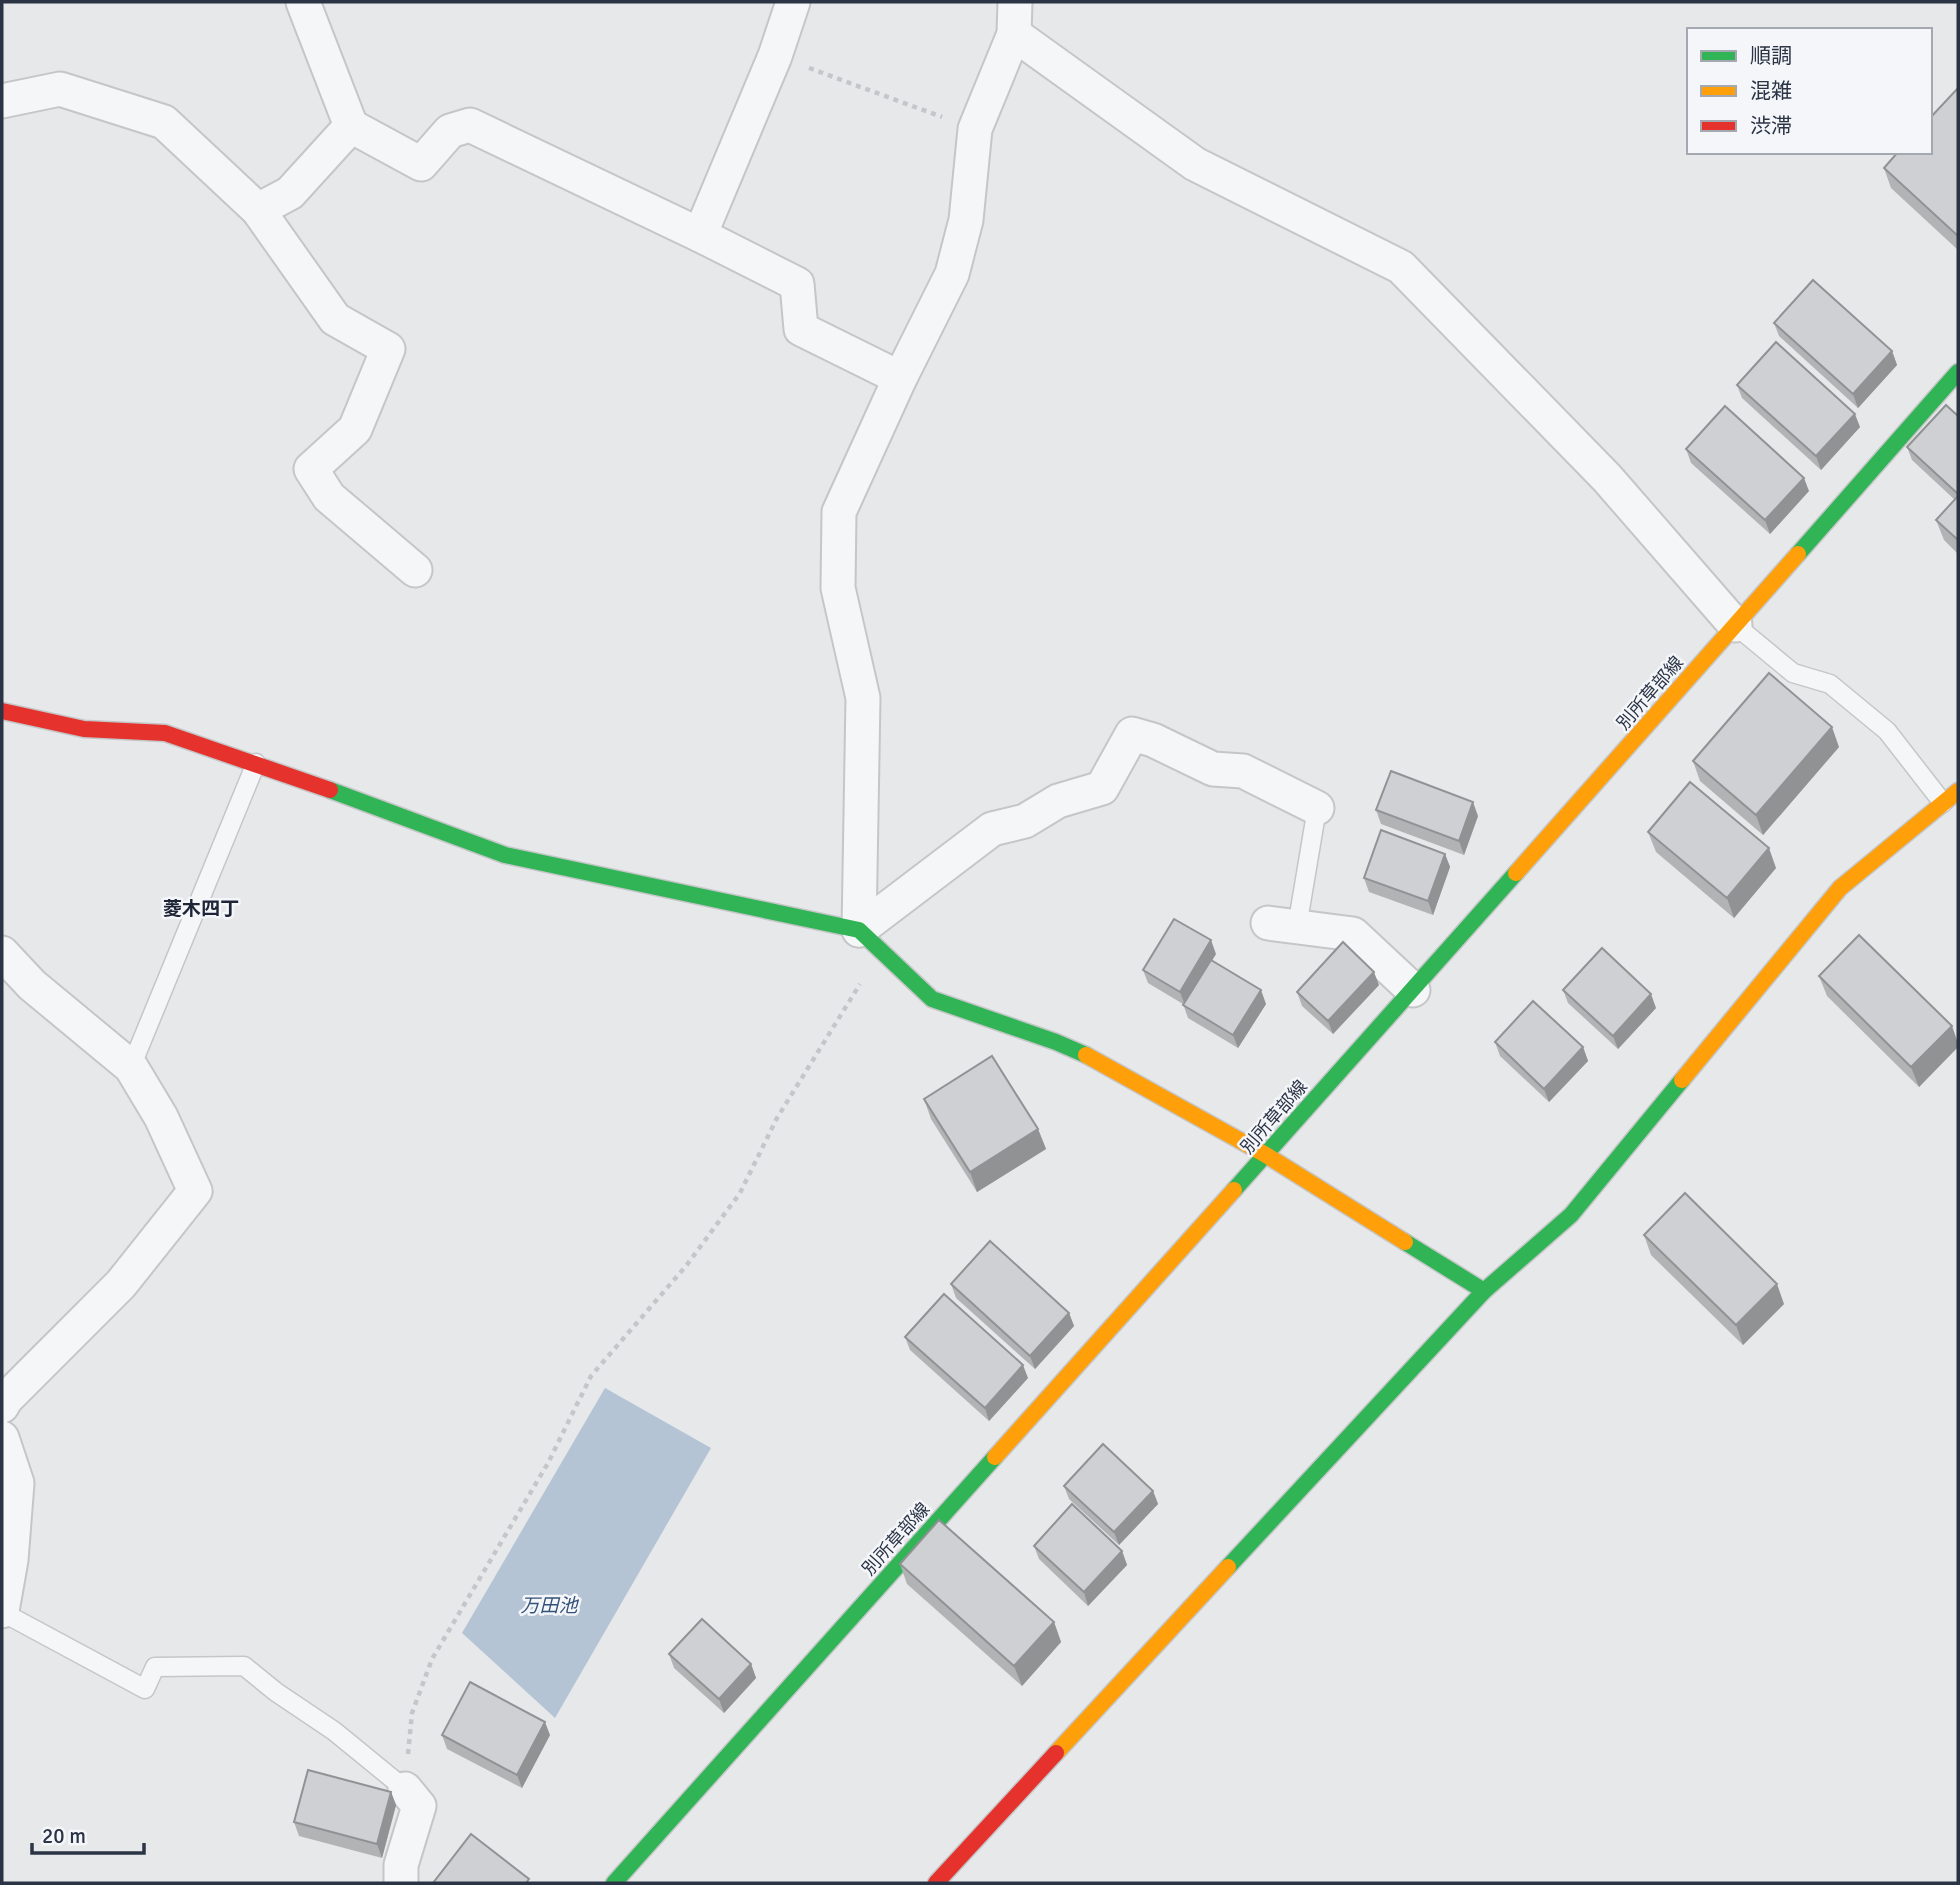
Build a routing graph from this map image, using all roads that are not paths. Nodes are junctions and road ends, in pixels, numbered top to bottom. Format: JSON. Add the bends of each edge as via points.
{"nodes":[{"id":1,"x":303,"y":2,"type":"edge"},
{"id":2,"x":793,"y":2,"type":"edge"},
{"id":3,"x":1014,"y":18,"type":"edge"},
{"id":4,"x":2,"y":101,"type":"edge"},
{"id":5,"x":351,"y":126,"type":"junction"},
{"id":6,"x":258,"y":211,"type":"junction"},
{"id":7,"x":700,"y":235,"type":"junction"},
{"id":8,"x":1958,"y":372,"type":"edge"},
{"id":9,"x":900,"y":378,"type":"junction"},
{"id":10,"x":415,"y":570,"type":"dead end"},
{"id":11,"x":1735,"y":625,"type":"junction"},
{"id":12,"x":2,"y":711,"type":"edge"},
{"id":13,"x":256,"y":763,"type":"junction"},
{"id":14,"x":1958,"y":791,"type":"edge"},
{"id":15,"x":1943,"y":803,"type":"junction"},
{"id":16,"x":1317,"y":808,"type":"joint"},
{"id":17,"x":1282,"y":925,"type":"joint"},
{"id":18,"x":870,"y":940,"type":"junction"},
{"id":19,"x":2,"y":953,"type":"edge"},
{"id":20,"x":1413,"y":990,"type":"junction"},
{"id":21,"x":131,"y":1067,"type":"junction"},
{"id":22,"x":1266,"y":1155,"type":"junction"},
{"id":23,"x":1484,"y":1292,"type":"junction"},
{"id":24,"x":2,"y":1406,"type":"edge"},
{"id":25,"x":2,"y":1438,"type":"edge"},
{"id":26,"x":2,"y":1611,"type":"edge"},
{"id":27,"x":405,"y":1790,"type":"joint"},
{"id":28,"x":401,"y":1883,"type":"edge"},
{"id":29,"x":614,"y":1883,"type":"edge"},
{"id":30,"x":936,"y":1883,"type":"edge"}],
"edges":[{"from":1,"to":5,"type":"street"},
{"from":2,"to":7,"type":"street"},
{"from":3,"to":9,"type":"street","via":[[975,129],[966,220],[952,274]]},
{"from":3,"to":11,"type":"street","via":[[1195,163],[1401,267],[1606,478]]},
{"from":4,"to":6,"type":"street","via":[[60,89],[164,122]]},
{"from":5,"to":6,"type":"street","via":[[290,193]]},
{"from":5,"to":7,"type":"street","via":[[421,164],[450,131],[470,125]]},
{"from":6,"to":10,"type":"street","via":[[335,319],[388,349],[355,429],[311,469],[329,496]]},
{"from":7,"to":9,"type":"street","via":[[797,284],[801,329]]},
{"from":8,"to":11,"type":"street","name":"別所草部線"},
{"from":9,"to":18,"type":"street","via":[[839,512],[838,588],[863,698]]},
{"from":11,"to":15,"type":"lane","via":[[1793,673],[1829,684],[1887,731]]},
{"from":11,"to":20,"type":"street","name":"別所草部線"},
{"from":12,"to":13,"type":"street","via":[[83,729],[165,733]]},
{"from":13,"to":18,"type":"street","via":[[505,855]]},
{"from":13,"to":21,"type":"lane"},
{"from":14,"to":15,"type":"street"},
{"from":15,"to":23,"type":"street","via":[[1840,888],[1571,1215]]},
{"from":16,"to":17,"type":"lane"},
{"from":16,"to":18,"type":"street","via":[[1243,771],[1213,769],[1132,734],[1102,788],[1058,801],[1025,821],[992,829]]},
{"from":17,"to":20,"type":"street","via":[[1353,934]]},
{"from":18,"to":22,"type":"street","via":[[932,999],[1098,1060]]},
{"from":19,"to":21,"type":"street","via":[[32,985]]},
{"from":20,"to":22,"type":"street","name":"別所草部線"},
{"from":21,"to":24,"type":"street","via":[[161,1117],[195,1191],[121,1284]]},
{"from":22,"to":23,"type":"street"},
{"from":22,"to":29,"type":"street","name":"別所草部線"},
{"from":23,"to":30,"type":"street"},
{"from":25,"to":26,"type":"street","via":[[17,1483]]},
{"from":26,"to":27,"type":"lane","via":[[145,1689],[155,1667],[244,1666]]},
{"from":27,"to":28,"type":"street","via":[[419,1806],[401,1865]]}]}
